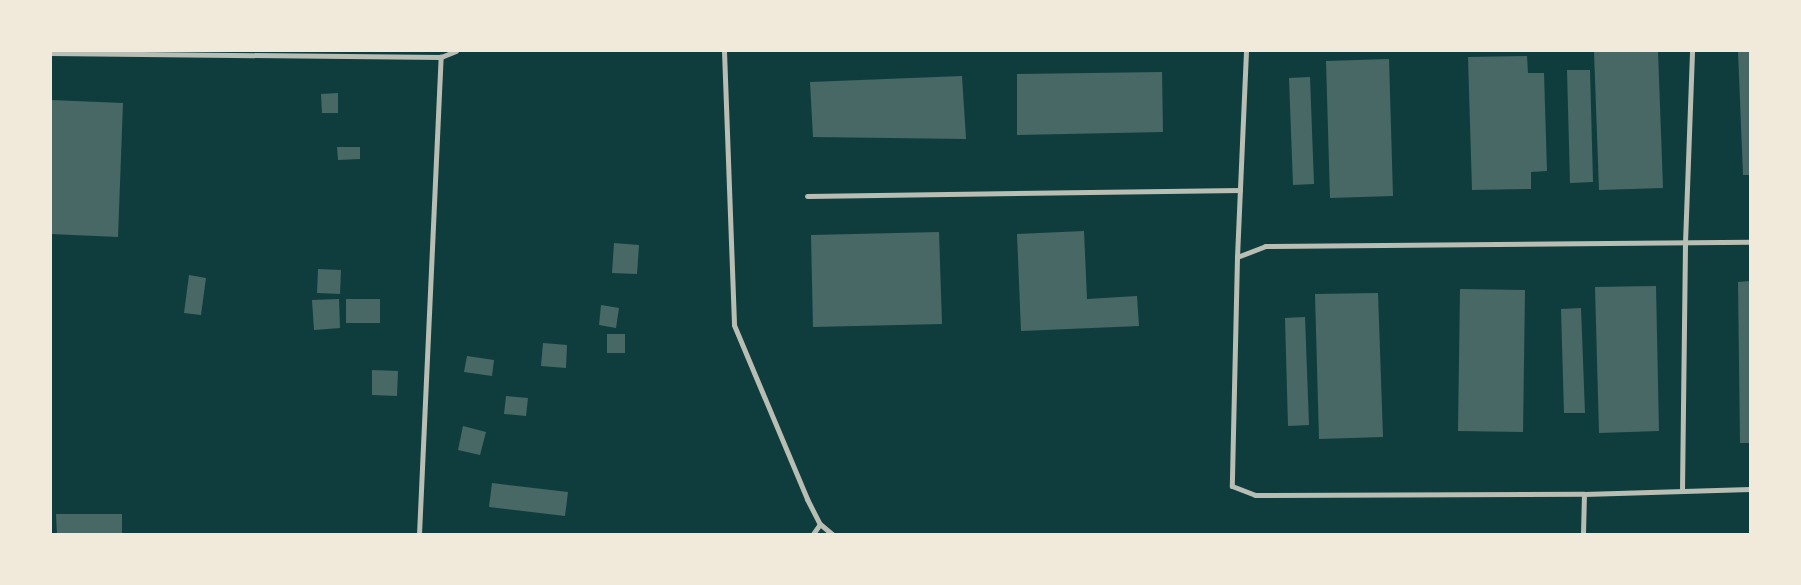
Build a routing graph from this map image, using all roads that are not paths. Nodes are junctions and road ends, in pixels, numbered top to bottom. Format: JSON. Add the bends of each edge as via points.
{"nodes":[{"id":1,"x":456,"y":51,"type":"edge"},
{"id":2,"x":724,"y":51,"type":"edge"},
{"id":3,"x":1246,"y":51,"type":"edge"},
{"id":4,"x":1692,"y":51,"type":"edge"},
{"id":5,"x":51,"y":53,"type":"edge"},
{"id":6,"x":441,"y":57,"type":"junction"},
{"id":7,"x":1240,"y":190,"type":"junction"},
{"id":8,"x":807,"y":196,"type":"dead end"},
{"id":9,"x":1750,"y":242,"type":"edge"},
{"id":10,"x":1685,"y":243,"type":"junction"},
{"id":11,"x":1237,"y":257,"type":"junction"},
{"id":12,"x":1750,"y":489,"type":"edge"},
{"id":13,"x":1682,"y":490,"type":"junction"},
{"id":14,"x":1584,"y":494,"type":"junction"},
{"id":15,"x":820,"y":524,"type":"junction"},
{"id":16,"x":419,"y":534,"type":"edge"},
{"id":17,"x":812,"y":534,"type":"edge"},
{"id":18,"x":832,"y":534,"type":"edge"},
{"id":19,"x":1583,"y":534,"type":"edge"}],
"edges":[{"from":1,"to":6,"type":"street"},
{"from":2,"to":15,"type":"street","via":[[734,325]]},
{"from":3,"to":7,"type":"street"},
{"from":4,"to":10,"type":"street"},
{"from":5,"to":6,"type":"street"},
{"from":6,"to":16,"type":"street"},
{"from":7,"to":8,"type":"street"},
{"from":7,"to":11,"type":"street"},
{"from":9,"to":10,"type":"street"},
{"from":10,"to":11,"type":"street","via":[[1265,246]]},
{"from":10,"to":13,"type":"street"},
{"from":11,"to":14,"type":"street","via":[[1232,486],[1256,495]]},
{"from":12,"to":13,"type":"street"},
{"from":13,"to":14,"type":"street"},
{"from":14,"to":19,"type":"street"},
{"from":15,"to":17,"type":"street"},
{"from":15,"to":18,"type":"street"}]}
